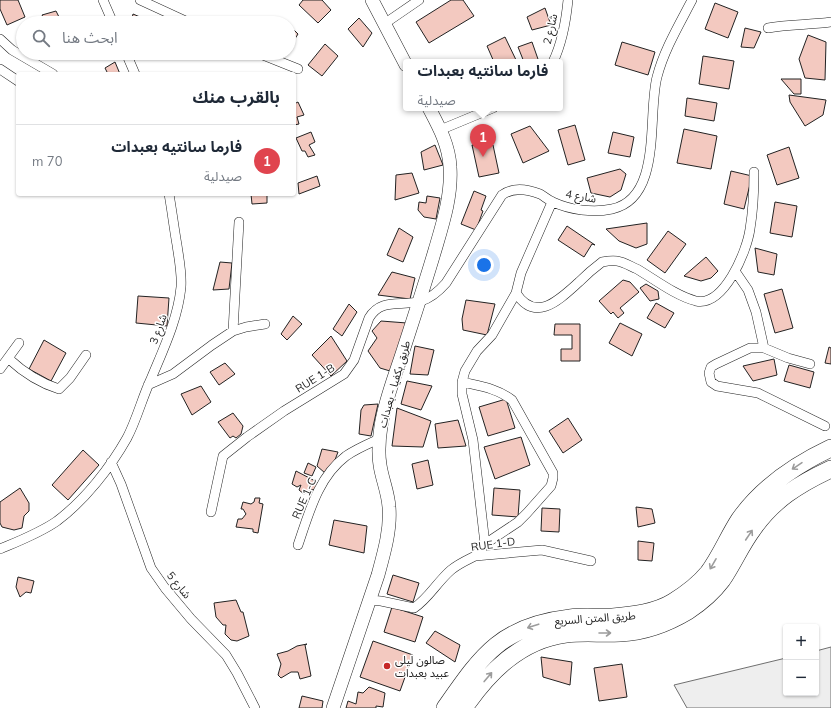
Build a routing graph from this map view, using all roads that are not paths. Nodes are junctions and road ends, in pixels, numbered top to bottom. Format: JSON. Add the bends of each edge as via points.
{"nodes":[{"id":1,"x":103,"y":0,"type":"edge"},
{"id":2,"x":140,"y":0,"type":"edge"},
{"id":3,"x":372,"y":0,"type":"edge"},
{"id":4,"x":419,"y":0,"type":"edge"},
{"id":5,"x":568,"y":0,"type":"edge"},
{"id":6,"x":692,"y":0,"type":"edge"},
{"id":7,"x":110,"y":16,"type":"edge"},
{"id":8,"x":175,"y":16,"type":"edge"},
{"id":9,"x":831,"y":22,"type":"edge"},
{"id":10,"x":384,"y":24,"type":"junction"},
{"id":11,"x":768,"y":28,"type":"dead end"},
{"id":12,"x":0,"y":38,"type":"edge"},
{"id":13,"x":16,"y":52,"type":"edge"},
{"id":14,"x":403,"y":59,"type":"edge"},
{"id":15,"x":554,"y":59,"type":"edge"},
{"id":16,"x":29,"y":60,"type":"edge"},
{"id":17,"x":129,"y":60,"type":"edge"},
{"id":18,"x":276,"y":60,"type":"edge"},
{"id":19,"x":0,"y":69,"type":"edge"},
{"id":20,"x":298,"y":69,"type":"dead end"},
{"id":21,"x":50,"y":72,"type":"edge"},
{"id":22,"x":134,"y":72,"type":"edge"},
{"id":23,"x":0,"y":79,"type":"edge"},
{"id":24,"x":14,"y":79,"type":"edge"},
{"id":25,"x":430,"y":111,"type":"edge"},
{"id":26,"x":486,"y":111,"type":"edge"},
{"id":27,"x":440,"y":130,"type":"junction"},
{"id":28,"x":754,"y":172,"type":"dead end"},
{"id":29,"x":169,"y":196,"type":"edge"},
{"id":30,"x":552,"y":202,"type":"junction"},
{"id":31,"x":239,"y":222,"type":"dead end"},
{"id":32,"x":735,"y":270,"type":"junction"},
{"id":33,"x":516,"y":293,"type":"junction"},
{"id":34,"x":419,"y":302,"type":"junction"},
{"id":35,"x":265,"y":324,"type":"dead end"},
{"id":36,"x":233,"y":331,"type":"junction"},
{"id":37,"x":19,"y":343,"type":"dead end"},
{"id":38,"x":764,"y":348,"type":"junction"},
{"id":39,"x":86,"y":355,"type":"dead end"},
{"id":40,"x":9,"y":359,"type":"junction"},
{"id":41,"x":810,"y":364,"type":"dead end"},
{"id":42,"x":0,"y":369,"type":"edge"},
{"id":43,"x":462,"y":382,"type":"junction"},
{"id":44,"x":148,"y":385,"type":"junction"},
{"id":45,"x":826,"y":426,"type":"dead end"},
{"id":46,"x":379,"y":439,"type":"junction"},
{"id":47,"x":831,"y":448,"type":"edge"},
{"id":48,"x":111,"y":462,"type":"junction"},
{"id":49,"x":831,"y":469,"type":"edge"},
{"id":50,"x":212,"y":512,"type":"dead end"},
{"id":51,"x":485,"y":544,"type":"junction"},
{"id":52,"x":298,"y":545,"type":"dead end"},
{"id":53,"x":0,"y":549,"type":"edge"},
{"id":54,"x":475,"y":556,"type":"junction"},
{"id":55,"x":591,"y":561,"type":"dead end"},
{"id":56,"x":369,"y":600,"type":"junction"},
{"id":57,"x":255,"y":708,"type":"edge"},
{"id":58,"x":333,"y":708,"type":"edge"},
{"id":59,"x":446,"y":708,"type":"edge"},
{"id":60,"x":464,"y":708,"type":"edge"}],
"edges":[{"from":1,"to":7,"type":"street"},
{"from":2,"to":8,"type":"street"},
{"from":3,"to":10,"type":"main road"},
{"from":4,"to":10,"type":"street"},
{"from":5,"to":15,"type":"street","name":"شارع 2","via":[[562,34]]},
{"from":6,"to":30,"type":"street","name":"شارع 4","via":[[670,42],[657,78],[648,162],[643,182],[635,196],[621,206],[598,211]]},
{"from":9,"to":11,"type":"street","via":[[785,24]]},
{"from":10,"to":14,"type":"main road"},
{"from":12,"to":13,"type":"street"},
{"from":16,"to":21,"type":"street"},
{"from":17,"to":22,"type":"street"},
{"from":18,"to":20,"type":"street"},
{"from":19,"to":24,"type":"street"},
{"from":23,"to":24,"type":"street"},
{"from":25,"to":27,"type":"main road","name":"طريق بكفيا - بعبدات"},
{"from":26,"to":27,"type":"street"},
{"from":27,"to":34,"type":"main road","name":"طريق بكفيا - بعبدات","via":[[447,147],[450,182],[442,224]]},
{"from":28,"to":32,"type":"street","via":[[750,230],[744,252]]},
{"from":29,"to":44,"type":"street","name":"شارع 3","via":[[181,287],[175,318]]},
{"from":30,"to":33,"type":"street","via":[[521,273]]},
{"from":30,"to":34,"type":"street","name":"شارع 4","via":[[540,194],[514,189],[508,191],[497,202],[446,283],[436,293]]},
{"from":31,"to":36,"type":"street"},
{"from":32,"to":33,"type":"street","via":[[717,295],[701,302],[667,288],[626,263],[618,261],[602,262],[562,298],[549,306],[531,306],[521,301]]},
{"from":32,"to":38,"type":"street","via":[[748,290]]},
{"from":33,"to":43,"type":"street","via":[[492,335],[477,351],[465,371]]},
{"from":34,"to":46,"type":"main road","name":"طريق بكفيا - بعبدات","via":[[387,398]]},
{"from":34,"to":50,"type":"street","name":"RUE 1-B","via":[[388,304],[376,309],[369,318],[354,360],[344,374],[278,415],[223,456]]},
{"from":35,"to":36,"type":"street"},
{"from":36,"to":44,"type":"street","via":[[173,374]]},
{"from":37,"to":40,"type":"street"},
{"from":38,"to":41,"type":"street"},
{"from":38,"to":45,"type":"street","via":[[750,348],[711,367],[711,382],[727,389],[758,393]]},
{"from":39,"to":40,"type":"street","via":[[70,378],[58,389],[20,369]]},
{"from":40,"to":42,"type":"street"},
{"from":43,"to":51,"type":"street","via":[[462,394],[473,440]]},
{"from":43,"to":51,"type":"street","via":[[495,390],[512,400],[553,473],[551,486],[527,513]]},
{"from":44,"to":48,"type":"street","name":"شارع 3","via":[[127,438]]},
{"from":46,"to":52,"type":"street","name":"RUE 1-C","via":[[346,457],[324,480],[312,504]]},
{"from":46,"to":56,"type":"main road","name":"طريق بكفيا - بعبدات","via":[[380,465],[388,495],[390,521],[384,556]]},
{"from":47,"to":59,"type":"highway","name":"طريق المتن السريع","one_way":true,"via":[[799,464],[759,496],[739,520],[708,572],[693,588],[672,603],[641,614],[571,618],[519,630],[484,656]]},
{"from":48,"to":53,"type":"street","name":"شارع 3","via":[[80,500],[57,521]]},
{"from":48,"to":57,"type":"street","name":"شارع 5","via":[[150,568],[200,629],[226,655]]},
{"from":60,"to":49,"type":"highway","name":"طريق المتن السريع","one_way":true,"via":[[490,674],[508,658],[528,646],[565,634],[621,633],[647,629],[688,611],[721,581],[754,528],[774,504],[792,490]]},
{"from":51,"to":54,"type":"street"},
{"from":54,"to":55,"type":"street","name":"RUE 1-D","via":[[542,550]]},
{"from":54,"to":56,"type":"street","name":"RUE 1-D","via":[[450,570],[414,608]]},
{"from":56,"to":58,"type":"main road","name":"طريق بكفيا - بعبدات"}]}
